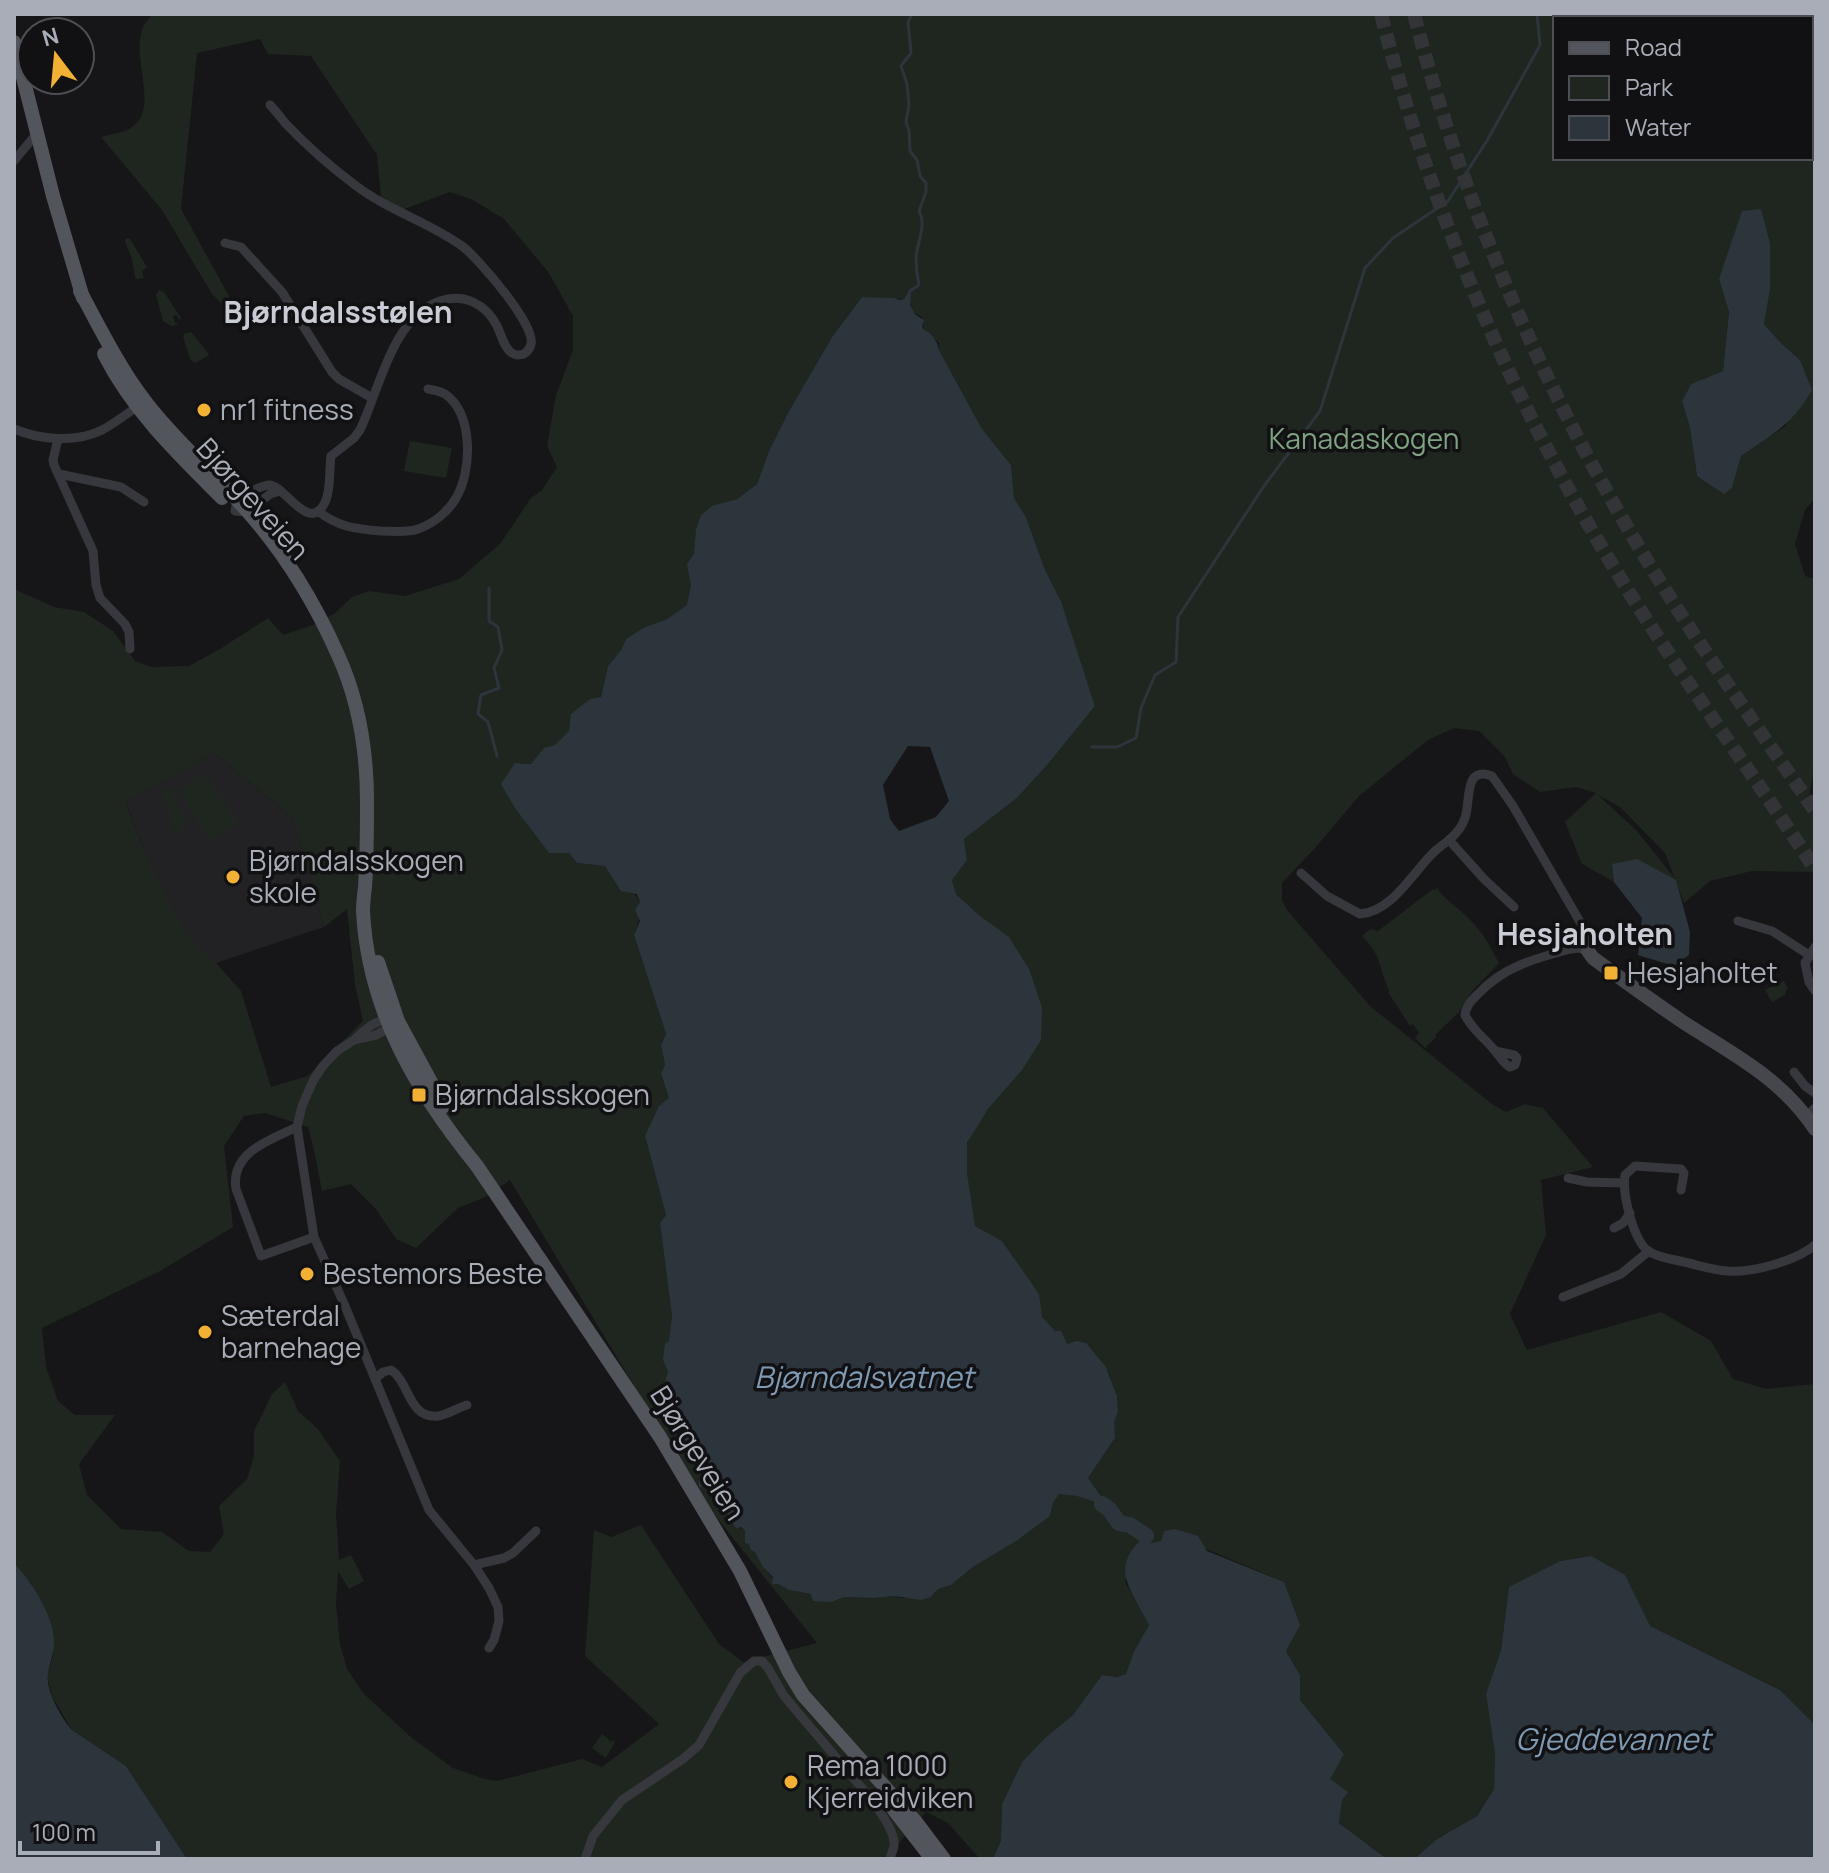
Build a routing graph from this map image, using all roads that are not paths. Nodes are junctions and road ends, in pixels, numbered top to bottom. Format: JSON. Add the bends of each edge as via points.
{"nodes":[{"id":1,"x":14,"y":42,"type":"edge"},
{"id":2,"x":270,"y":105,"type":"dead end"},
{"id":3,"x":38,"y":136,"type":"junction"},
{"id":4,"x":14,"y":161,"type":"edge"},
{"id":5,"x":225,"y":243,"type":"dead end"},
{"id":6,"x":428,"y":389,"type":"dead end"},
{"id":7,"x":372,"y":398,"type":"junction"},
{"id":8,"x":141,"y":404,"type":"junction"},
{"id":9,"x":14,"y":429,"type":"edge"},
{"id":10,"x":58,"y":439,"type":"junction"},
{"id":11,"x":59,"y":474,"type":"junction"},
{"id":12,"x":280,"y":491,"type":"junction"},
{"id":13,"x":144,"y":502,"type":"dead end"},
{"id":14,"x":240,"y":508,"type":"junction"},
{"id":15,"x":318,"y":511,"type":"junction"},
{"id":16,"x":130,"y":649,"type":"dead end"},
{"id":17,"x":1449,"y":840,"type":"junction"},
{"id":18,"x":1301,"y":873,"type":"dead end"},
{"id":19,"x":1514,"y":907,"type":"dead end"},
{"id":20,"x":1738,"y":921,"type":"dead end"},
{"id":21,"x":1586,"y":930,"type":"joint"},
{"id":22,"x":1588,"y":951,"type":"junction"},
{"id":23,"x":1812,"y":951,"type":"edge"},
{"id":24,"x":1815,"y":991,"type":"edge"},
{"id":25,"x":391,"y":1023,"type":"junction"},
{"id":26,"x":1495,"y":1051,"type":"dead end"},
{"id":27,"x":1794,"y":1072,"type":"dead end"},
{"id":28,"x":1815,"y":1093,"type":"edge"},
{"id":29,"x":1812,"y":1118,"type":"edge"},
{"id":30,"x":297,"y":1127,"type":"junction"},
{"id":31,"x":1568,"y":1178,"type":"dead end"},
{"id":32,"x":1624,"y":1183,"type":"junction"},
{"id":33,"x":1681,"y":1190,"type":"dead end"},
{"id":34,"x":1630,"y":1213,"type":"junction"},
{"id":35,"x":1614,"y":1228,"type":"dead end"},
{"id":36,"x":314,"y":1237,"type":"junction"},
{"id":37,"x":1815,"y":1245,"type":"edge"},
{"id":38,"x":1649,"y":1251,"type":"junction"},
{"id":39,"x":1563,"y":1297,"type":"dead end"},
{"id":40,"x":375,"y":1379,"type":"junction"},
{"id":41,"x":467,"y":1405,"type":"dead end"},
{"id":42,"x":536,"y":1531,"type":"dead end"},
{"id":43,"x":474,"y":1565,"type":"junction"},
{"id":44,"x":489,"y":1648,"type":"dead end"},
{"id":45,"x":936,"y":1858,"type":"edge"},
{"id":46,"x":585,"y":1859,"type":"edge"},
{"id":47,"x":890,"y":1859,"type":"edge"}],
"edges":[{"from":1,"to":3,"type":"main road","name":"Bjørgeveien"},
{"from":2,"to":7,"type":"street","via":[[355,185],[466,249],[530,330],[528,350],[513,353],[482,307],[461,299],[439,301],[407,327]]},
{"from":3,"to":4,"type":"street"},
{"from":3,"to":8,"type":"main road","name":"Bjørgeveien","via":[[99,345],[119,381]]},
{"from":5,"to":7,"type":"street","via":[[241,247],[282,292],[332,372]]},
{"from":6,"to":15,"type":"street","via":[[451,400],[467,436],[462,485],[445,513],[419,529],[387,531],[340,525]]},
{"from":7,"to":15,"type":"street","via":[[360,430],[331,456],[327,498]]},
{"from":8,"to":10,"type":"street","via":[[95,433]]},
{"from":8,"to":14,"type":"main road","name":"Bjørgeveien","via":[[181,457]]},
{"from":9,"to":10,"type":"street"},
{"from":10,"to":11,"type":"street","via":[[53,460]]},
{"from":11,"to":13,"type":"street","via":[[121,487]]},
{"from":11,"to":16,"type":"street","via":[[93,551],[100,598],[125,624]]},
{"from":12,"to":14,"type":"street"},
{"from":12,"to":14,"type":"street","via":[[269,485],[249,493]]},
{"from":12,"to":15,"type":"street","via":[[300,509]]},
{"from":14,"to":25,"type":"main road","name":"Bjørgeveien","via":[[319,616],[351,689],[365,748],[363,913],[368,955],[378,998]]},
{"from":17,"to":18,"type":"street","via":[[1400,890],[1365,914],[1327,896]]},
{"from":17,"to":19,"type":"street"},
{"from":17,"to":21,"type":"street","via":[[1466,816],[1471,782],[1480,774],[1492,776]]},
{"from":20,"to":23,"type":"street","via":[[1763,926]]},
{"from":21,"to":22,"type":"main road"},
{"from":22,"to":26,"type":"street","via":[[1571,949],[1513,967],[1468,1004],[1466,1020]]},
{"from":22,"to":29,"type":"main road","via":[[1765,1074]]},
{"from":23,"to":24,"type":"street","via":[[1805,963]]},
{"from":25,"to":30,"type":"street","via":[[372,1024],[322,1067]]},
{"from":25,"to":45,"type":"main road","name":"Bjørgeveien","via":[[477,1166],[660,1437],[740,1571],[803,1695]]},
{"from":27,"to":28,"type":"street"},
{"from":30,"to":36,"type":"street"},
{"from":30,"to":36,"type":"street","via":[[251,1151],[234,1177],[261,1256]]},
{"from":31,"to":32,"type":"street"},
{"from":32,"to":33,"type":"street","via":[[1627,1171],[1635,1166],[1659,1166],[1683,1171]]},
{"from":32,"to":34,"type":"street"},
{"from":34,"to":35,"type":"street"},
{"from":34,"to":38,"type":"street","via":[[1639,1240]]},
{"from":36,"to":40,"type":"street"},
{"from":37,"to":38,"type":"street","via":[[1797,1257],[1731,1272]]},
{"from":38,"to":39,"type":"street","via":[[1621,1274]]},
{"from":40,"to":41,"type":"street","via":[[391,1370],[397,1374],[413,1405],[430,1416]]},
{"from":40,"to":43,"type":"street","via":[[429,1510]]},
{"from":42,"to":43,"type":"street","via":[[504,1558]]},
{"from":43,"to":44,"type":"street","via":[[498,1607]]},
{"from":46,"to":47,"type":"street","via":[[593,1836],[622,1800],[699,1745],[740,1673],[762,1661],[784,1696],[872,1801],[893,1837]]}]}
